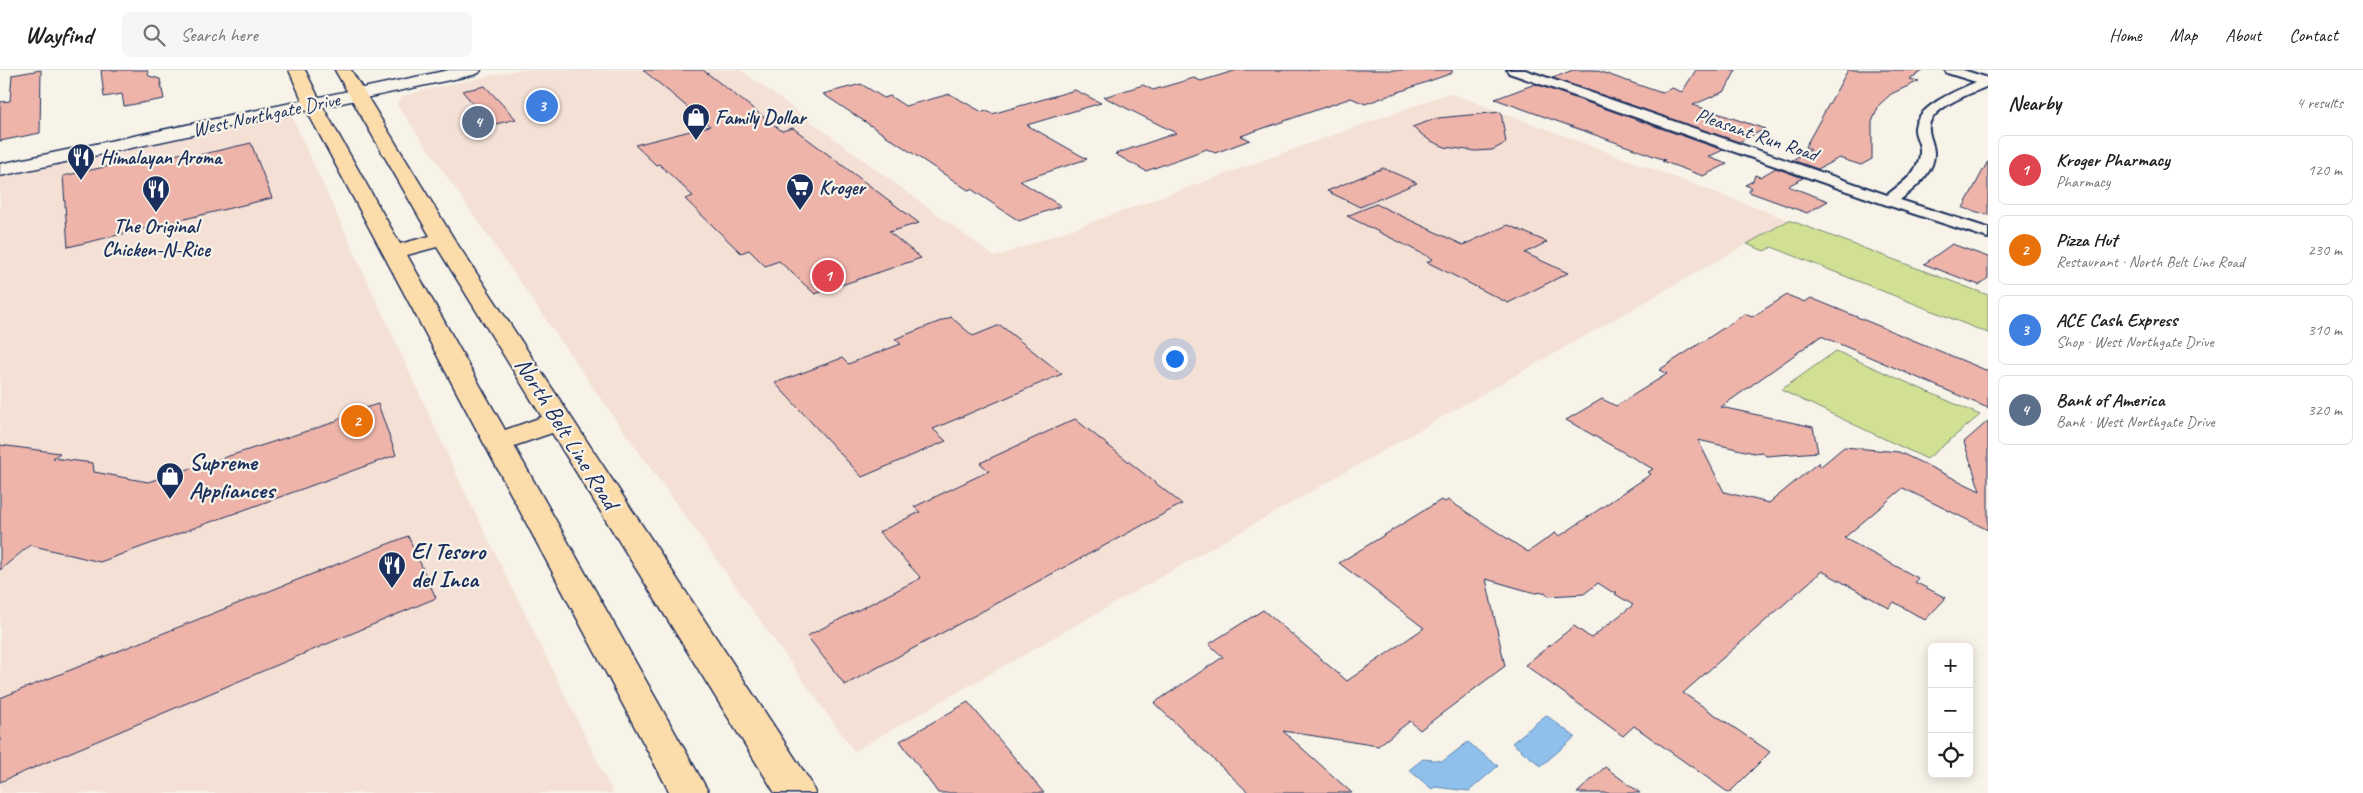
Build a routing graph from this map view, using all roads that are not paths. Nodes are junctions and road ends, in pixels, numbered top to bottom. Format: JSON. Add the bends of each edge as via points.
{"nodes":[{"id":1,"x":297,"y":70,"type":"edge"},
{"id":2,"x":418,"y":70,"type":"edge"},
{"id":3,"x":473,"y":70,"type":"edge"},
{"id":4,"x":1513,"y":70,"type":"edge"},
{"id":5,"x":1951,"y":70,"type":"edge"},
{"id":6,"x":1984,"y":70,"type":"edge"},
{"id":7,"x":1966,"y":75,"type":"junction"},
{"id":8,"x":1988,"y":82,"type":"edge"},
{"id":9,"x":350,"y":83,"type":"edge"},
{"id":10,"x":310,"y":98,"type":"junction"},
{"id":11,"x":0,"y":156,"type":"edge"},
{"id":12,"x":0,"y":170,"type":"edge"},
{"id":13,"x":1889,"y":201,"type":"junction"},
{"id":14,"x":1988,"y":233,"type":"edge"},
{"id":15,"x":443,"y":240,"type":"junction"},
{"id":16,"x":394,"y":252,"type":"junction"},
{"id":17,"x":558,"y":421,"type":"junction"},
{"id":18,"x":498,"y":442,"type":"junction"},
{"id":19,"x":690,"y":793,"type":"edge"},
{"id":20,"x":796,"y":793,"type":"edge"}],
"edges":[{"from":1,"to":10,"type":"main road"},
{"from":2,"to":9,"type":"main road","name":"West Northgate Drive"},
{"from":3,"to":9,"type":"main road","name":"West Northgate Drive"},
{"from":4,"to":13,"type":"street","name":"Pleasant Run Road"},
{"from":5,"to":7,"type":"street"},
{"from":6,"to":7,"type":"street"},
{"from":7,"to":8,"type":"street"},
{"from":8,"to":13,"type":"street","via":[[1937,108],[1927,117],[1922,127],[1927,149],[1926,165],[1918,178]]},
{"from":9,"to":10,"type":"main road","name":"West Northgate Drive"},
{"from":9,"to":15,"type":"main road","name":"North Belt Line Road"},
{"from":10,"to":11,"type":"main road","name":"West Northgate Drive"},
{"from":10,"to":12,"type":"main road","name":"West Northgate Drive"},
{"from":10,"to":16,"type":"main road"},
{"from":13,"to":14,"type":"street","name":"Pleasant Run Road"},
{"from":15,"to":16,"type":"main road"},
{"from":15,"to":17,"type":"main road","name":"North Belt Line Road"},
{"from":16,"to":18,"type":"main road"},
{"from":17,"to":18,"type":"main road"},
{"from":17,"to":20,"type":"main road","name":"North Belt Line Road"},
{"from":18,"to":19,"type":"main road"}]}
